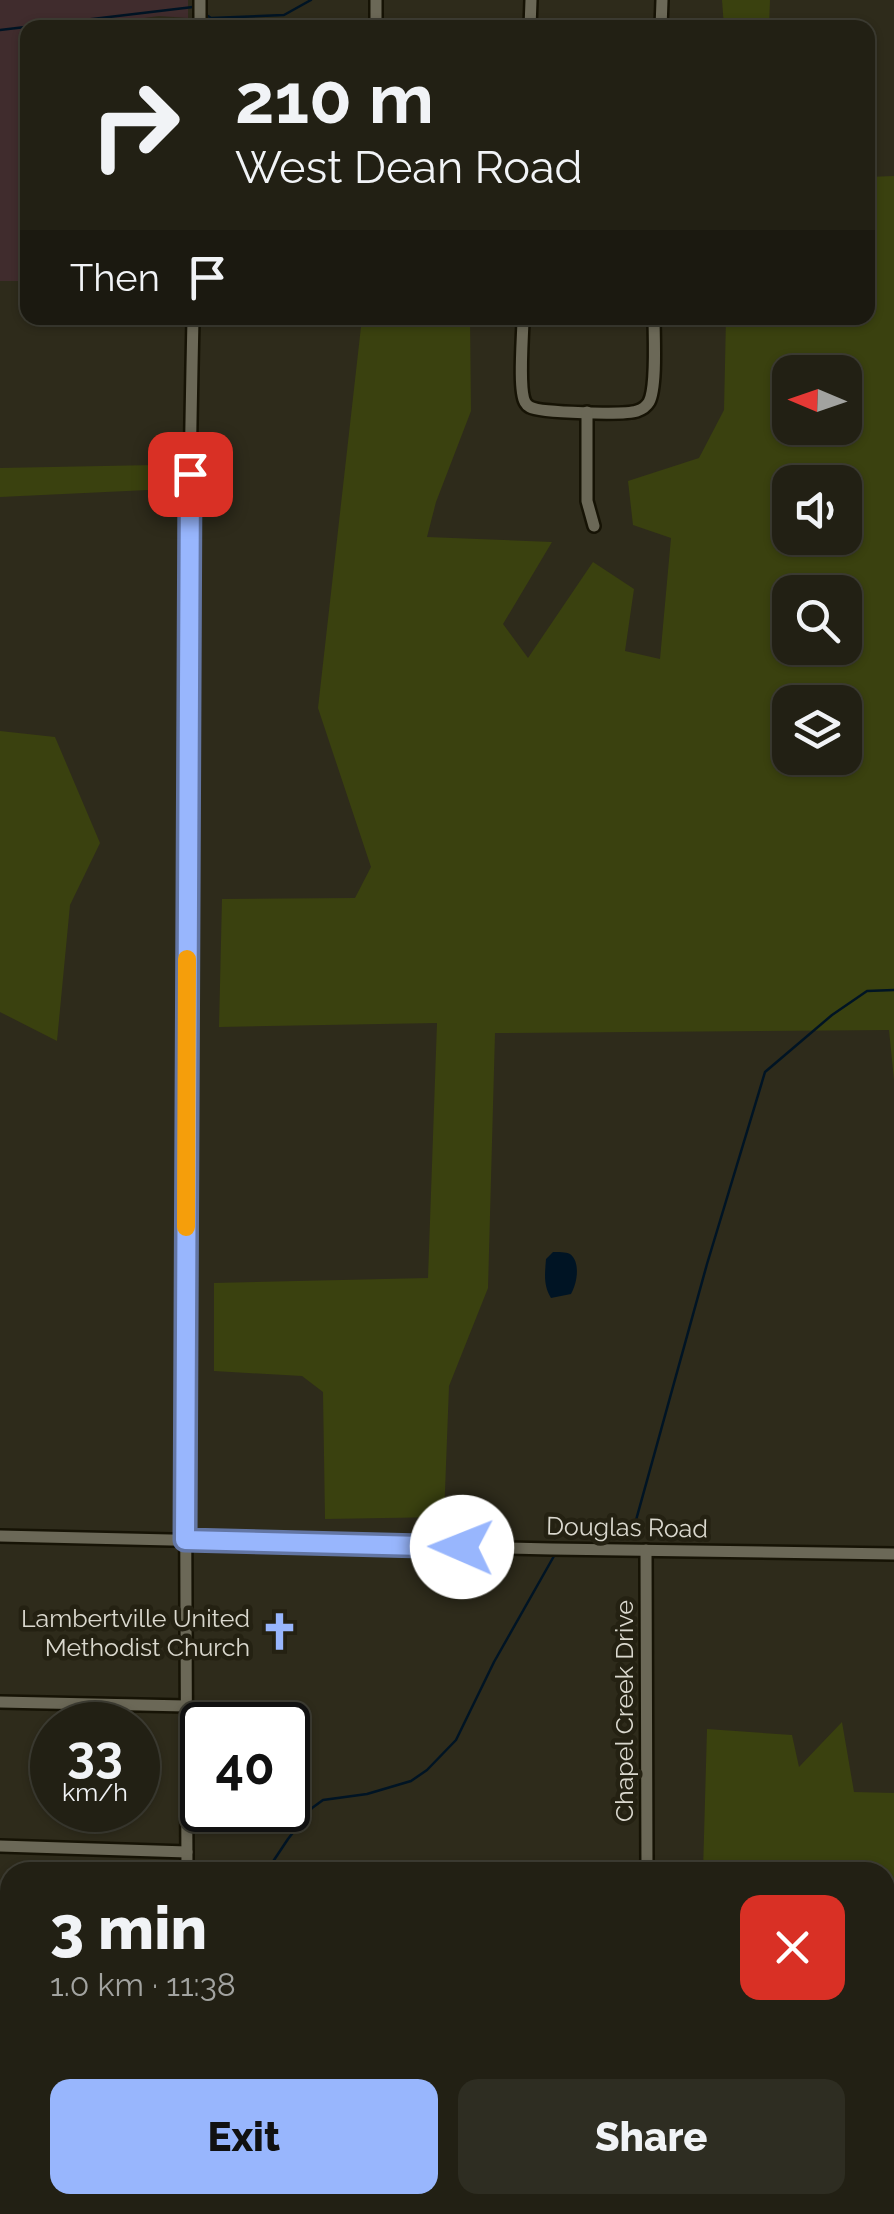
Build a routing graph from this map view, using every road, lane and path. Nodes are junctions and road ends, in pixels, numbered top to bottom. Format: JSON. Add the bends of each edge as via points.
{"nodes":[{"id":1,"x":194,"y":325,"type":"edge"},
{"id":2,"x":523,"y":325,"type":"edge"},
{"id":3,"x":654,"y":325,"type":"edge"},
{"id":4,"x":588,"y":412,"type":"junction"},
{"id":5,"x":594,"y":526,"type":"dead end"},
{"id":6,"x":0,"y":1536,"type":"edge"},
{"id":7,"x":185,"y":1540,"type":"junction"},
{"id":8,"x":646,"y":1550,"type":"junction"},
{"id":9,"x":894,"y":1554,"type":"edge"},
{"id":10,"x":0,"y":1702,"type":"edge"},
{"id":11,"x":186,"y":1702,"type":"edge"},
{"id":12,"x":180,"y":1706,"type":"edge"},
{"id":13,"x":188,"y":1832,"type":"edge"},
{"id":14,"x":0,"y":1846,"type":"edge"},
{"id":15,"x":188,"y":1852,"type":"junction"},
{"id":16,"x":188,"y":1862,"type":"edge"},
{"id":17,"x":648,"y":1862,"type":"edge"}],
"edges":[{"from":1,"to":7,"type":"street"},
{"from":2,"to":4,"type":"street","via":[[522,390],[529,407]]},
{"from":3,"to":4,"type":"street","via":[[647,406]]},
{"from":4,"to":5,"type":"street","via":[[587,500]]},
{"from":6,"to":7,"type":"street","name":"Douglas Road"},
{"from":7,"to":8,"type":"street","name":"Douglas Road"},
{"from":7,"to":11,"type":"street"},
{"from":8,"to":9,"type":"street","name":"Douglas Road"},
{"from":8,"to":17,"type":"street","name":"Chapel Creek Drive"},
{"from":10,"to":12,"type":"street"},
{"from":13,"to":15,"type":"street"},
{"from":14,"to":15,"type":"street"},
{"from":15,"to":16,"type":"street"}]}
